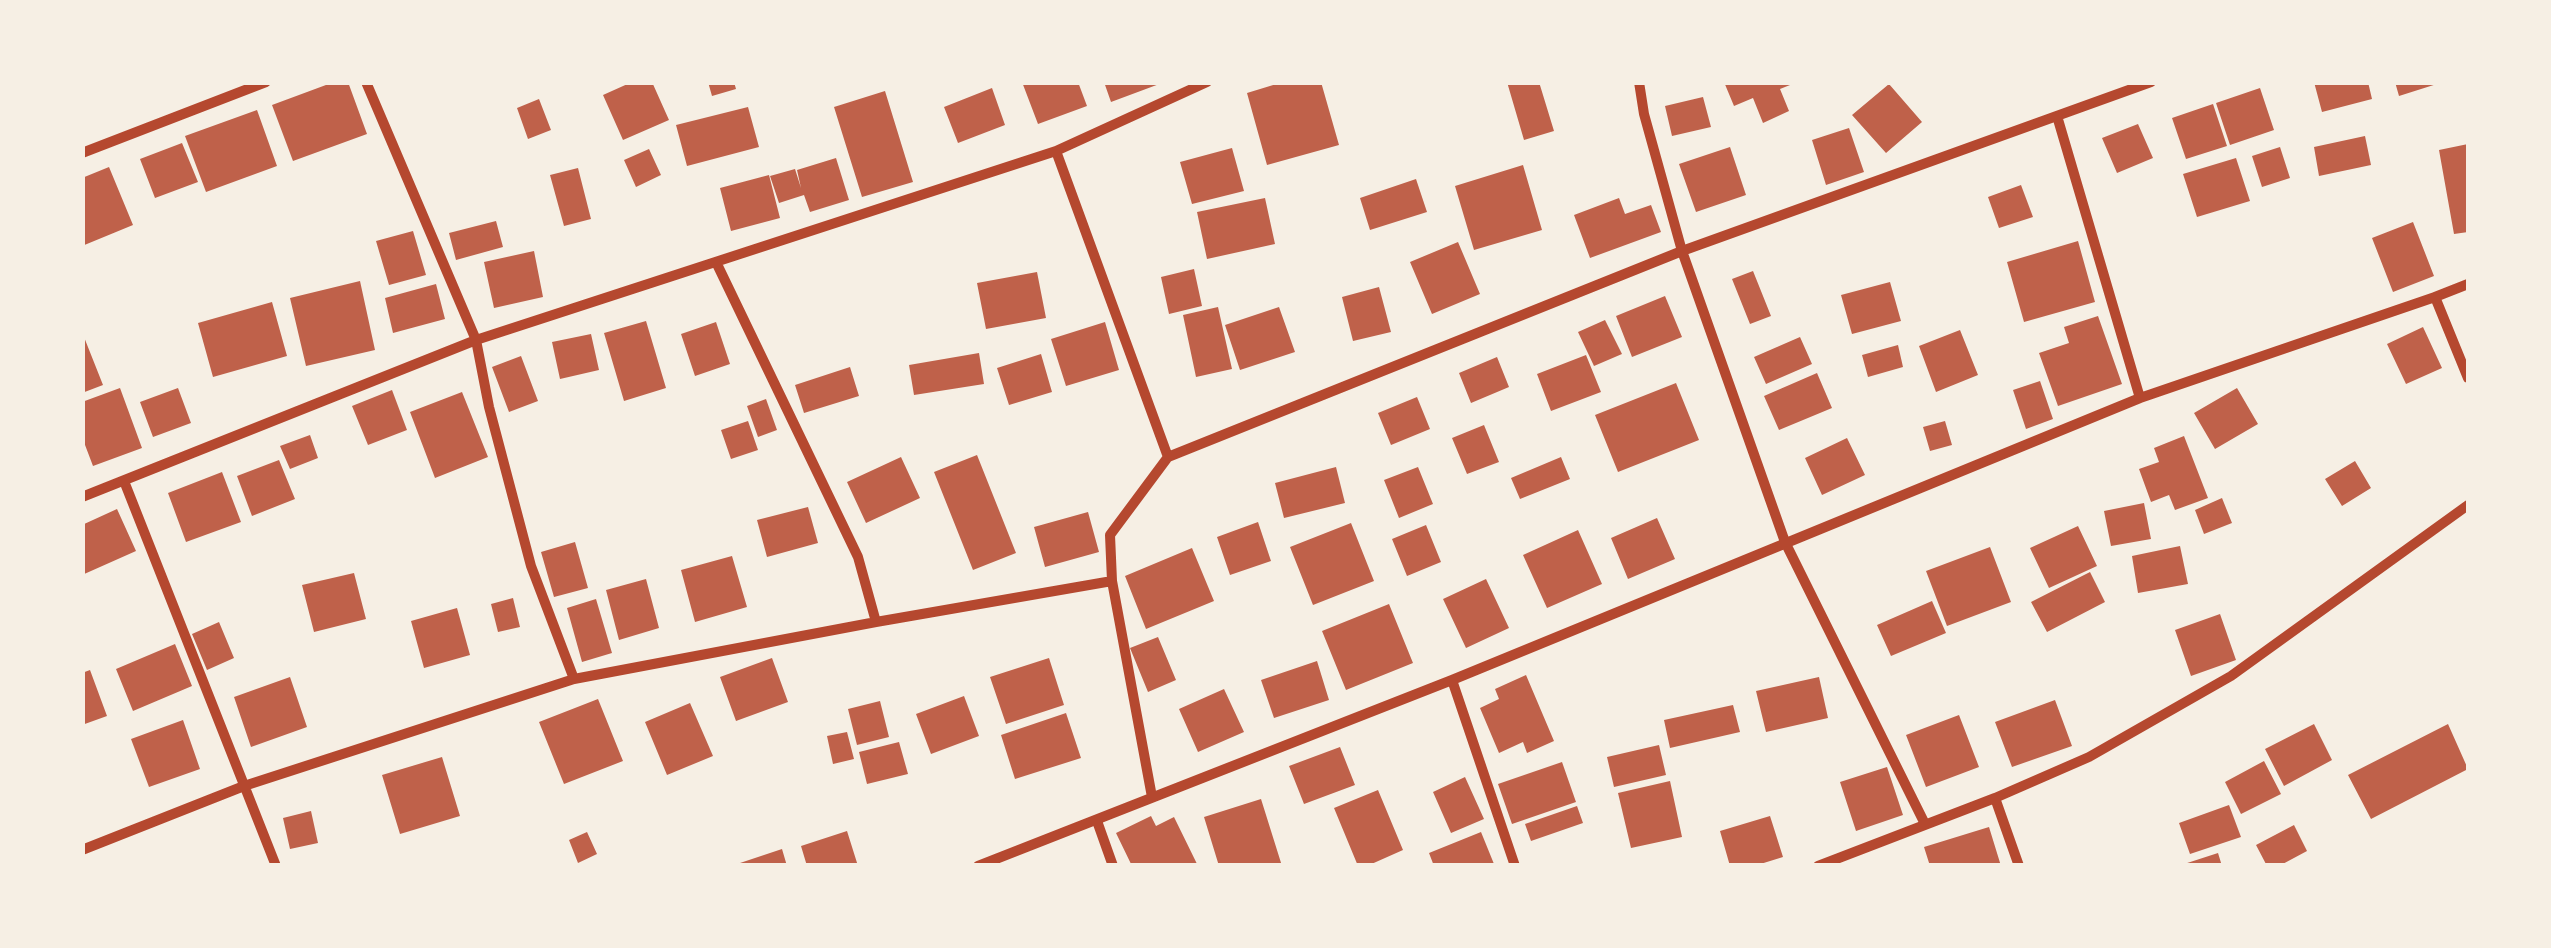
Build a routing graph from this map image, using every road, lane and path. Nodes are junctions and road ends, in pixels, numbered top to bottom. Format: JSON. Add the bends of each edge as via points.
{"nodes":[{"id":1,"x":266,"y":82,"type":"edge"},
{"id":2,"x":366,"y":82,"type":"edge"},
{"id":3,"x":1207,"y":82,"type":"edge"},
{"id":4,"x":1639,"y":82,"type":"edge"},
{"id":5,"x":2151,"y":82,"type":"edge"},
{"id":6,"x":2057,"y":116,"type":"junction"},
{"id":7,"x":1056,"y":151,"type":"junction"},
{"id":8,"x":82,"y":153,"type":"edge"},
{"id":9,"x":1682,"y":251,"type":"junction"},
{"id":10,"x":716,"y":262,"type":"junction"},
{"id":11,"x":2468,"y":284,"type":"edge"},
{"id":12,"x":2436,"y":297,"type":"junction"},
{"id":13,"x":476,"y":340,"type":"junction"},
{"id":14,"x":2468,"y":378,"type":"edge"},
{"id":15,"x":2140,"y":398,"type":"junction"},
{"id":16,"x":1168,"y":457,"type":"junction"},
{"id":17,"x":124,"y":481,"type":"junction"},
{"id":18,"x":82,"y":497,"type":"edge"},
{"id":19,"x":2468,"y":506,"type":"edge"},
{"id":20,"x":1786,"y":542,"type":"junction"},
{"id":21,"x":1112,"y":581,"type":"junction"},
{"id":22,"x":876,"y":622,"type":"junction"},
{"id":23,"x":574,"y":680,"type":"junction"},
{"id":24,"x":1452,"y":680,"type":"junction"},
{"id":25,"x":244,"y":786,"type":"junction"},
{"id":26,"x":1152,"y":797,"type":"junction"},
{"id":27,"x":1995,"y":798,"type":"junction"},
{"id":28,"x":1098,"y":820,"type":"junction"},
{"id":29,"x":1925,"y":824,"type":"junction"},
{"id":30,"x":82,"y":850,"type":"edge"},
{"id":31,"x":276,"y":866,"type":"edge"},
{"id":32,"x":978,"y":866,"type":"edge"},
{"id":33,"x":1113,"y":866,"type":"edge"},
{"id":34,"x":1516,"y":866,"type":"edge"},
{"id":35,"x":1818,"y":866,"type":"edge"},
{"id":36,"x":2019,"y":866,"type":"edge"}],
"edges":[{"from":1,"to":8,"type":"street"},
{"from":2,"to":13,"type":"street"},
{"from":3,"to":7,"type":"street"},
{"from":4,"to":9,"type":"street"},
{"from":5,"to":6,"type":"street"},
{"from":6,"to":9,"type":"street"},
{"from":6,"to":15,"type":"street"},
{"from":7,"to":10,"type":"street"},
{"from":7,"to":16,"type":"street"},
{"from":9,"to":16,"type":"street"},
{"from":9,"to":20,"type":"street"},
{"from":10,"to":13,"type":"street"},
{"from":10,"to":22,"type":"street","via":[[858,557]]},
{"from":11,"to":12,"type":"street"},
{"from":12,"to":14,"type":"street"},
{"from":12,"to":15,"type":"street"},
{"from":13,"to":17,"type":"street"},
{"from":13,"to":23,"type":"street","via":[[530,566]]},
{"from":15,"to":20,"type":"street"},
{"from":16,"to":21,"type":"street","via":[[1110,535]]},
{"from":17,"to":18,"type":"street"},
{"from":17,"to":25,"type":"street"},
{"from":19,"to":27,"type":"street","via":[[2231,676],[2089,756]]},
{"from":20,"to":24,"type":"street"},
{"from":20,"to":29,"type":"street"},
{"from":21,"to":22,"type":"street"},
{"from":21,"to":26,"type":"street"},
{"from":22,"to":23,"type":"street"},
{"from":23,"to":25,"type":"street"},
{"from":24,"to":26,"type":"street"},
{"from":24,"to":34,"type":"street"},
{"from":25,"to":30,"type":"street"},
{"from":25,"to":31,"type":"street"},
{"from":26,"to":28,"type":"street"},
{"from":27,"to":29,"type":"street"},
{"from":27,"to":36,"type":"street"},
{"from":28,"to":32,"type":"street"},
{"from":28,"to":33,"type":"street"},
{"from":29,"to":35,"type":"street"}]}
